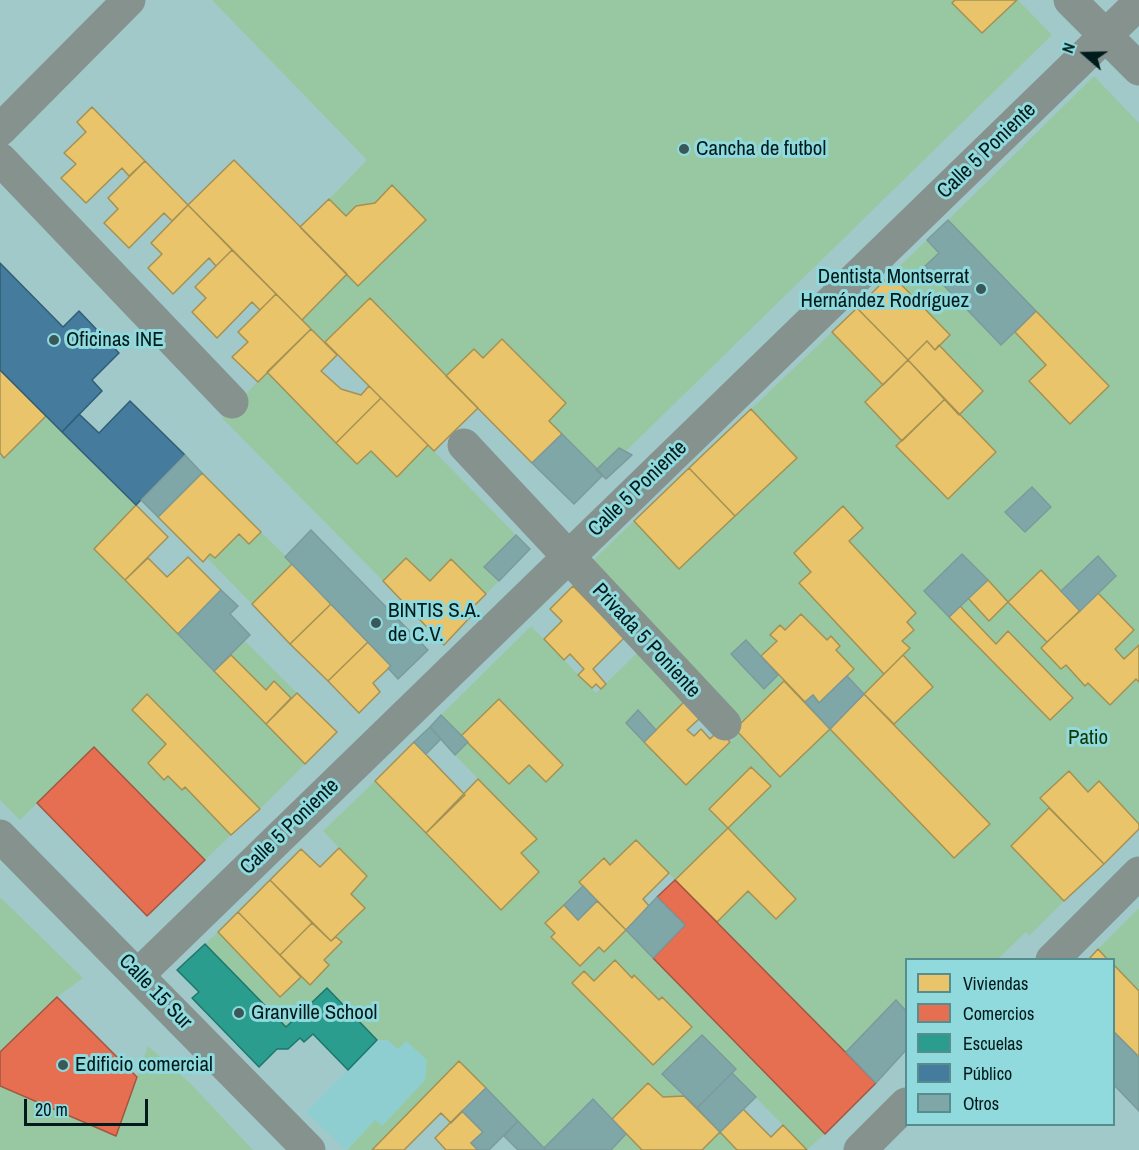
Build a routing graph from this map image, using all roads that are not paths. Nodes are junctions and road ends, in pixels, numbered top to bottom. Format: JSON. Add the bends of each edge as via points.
{"nodes":[{"id":1,"x":129,"y":0,"type":"edge"},
{"id":2,"x":1070,"y":0,"type":"edge"},
{"id":3,"x":1139,"y":3,"type":"edge"},
{"id":4,"x":1106,"y":36,"type":"junction"},
{"id":5,"x":1139,"y":69,"type":"edge"},
{"id":6,"x":0,"y":130,"type":"edge"},
{"id":7,"x":0,"y":159,"type":"edge"},
{"id":8,"x":232,"y":402,"type":"dead end"},
{"id":9,"x":464,"y":445,"type":"dead end"},
{"id":10,"x":567,"y":558,"type":"junction"},
{"id":11,"x":725,"y":724,"type":"dead end"},
{"id":12,"x":0,"y":836,"type":"edge"},
{"id":13,"x":1139,"y":874,"type":"edge"},
{"id":14,"x":1054,"y":958,"type":"edge"},
{"id":15,"x":138,"y":975,"type":"junction"},
{"id":16,"x":905,"y":1105,"type":"edge"},
{"id":17,"x":309,"y":1150,"type":"edge"},
{"id":18,"x":860,"y":1150,"type":"edge"}],
"edges":[{"from":1,"to":6,"type":"street"},
{"from":2,"to":4,"type":"street"},
{"from":3,"to":4,"type":"street","name":"Calle 5 Poniente"},
{"from":4,"to":5,"type":"street"},
{"from":4,"to":10,"type":"street","name":"Calle 5 Poniente"},
{"from":7,"to":8,"type":"street"},
{"from":9,"to":10,"type":"street","name":"Privada 5 Poniente"},
{"from":10,"to":11,"type":"street","name":"Privada 5 Poniente"},
{"from":10,"to":15,"type":"street","name":"Calle 5 Poniente"},
{"from":12,"to":15,"type":"street","name":"Calle 15 Sur"},
{"from":13,"to":14,"type":"street"},
{"from":15,"to":17,"type":"street","name":"Calle 15 Sur"},
{"from":16,"to":18,"type":"street"}]}
